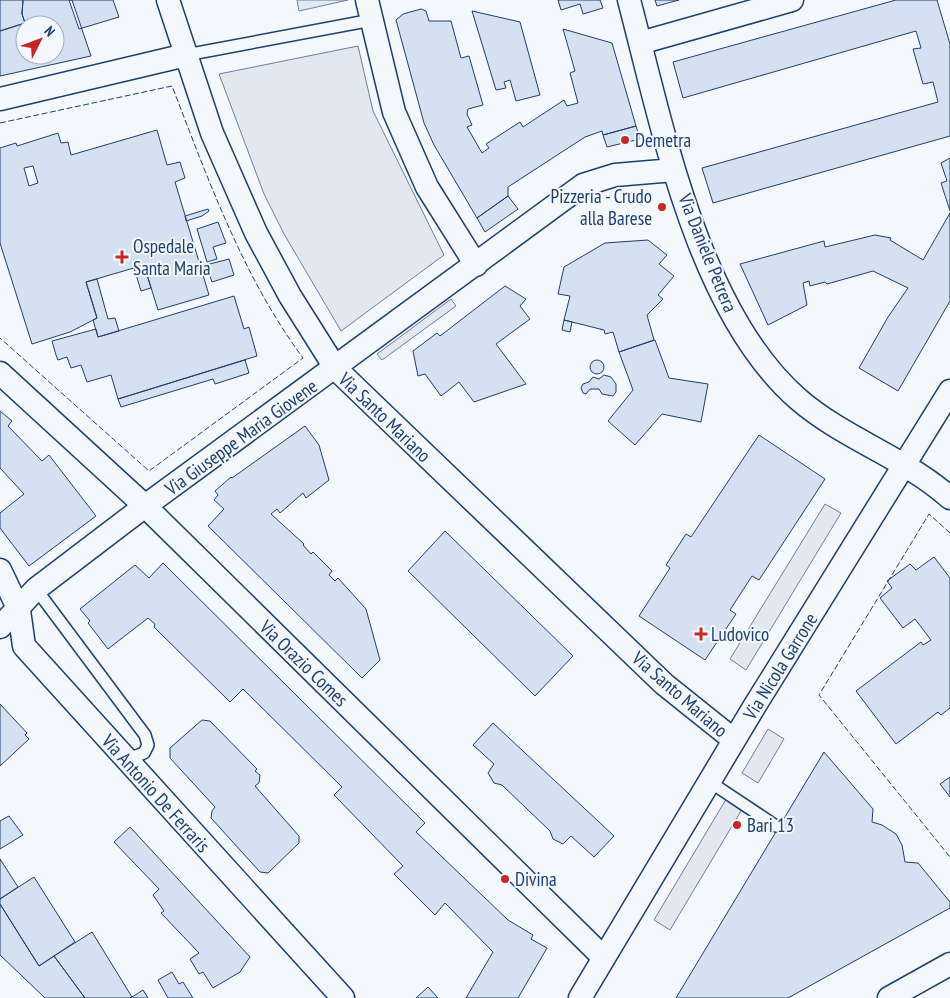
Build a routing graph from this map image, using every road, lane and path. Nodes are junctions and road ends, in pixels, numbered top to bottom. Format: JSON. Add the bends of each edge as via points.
{"nodes":[{"id":1,"x":168,"y":0,"type":"edge"},
{"id":2,"x":629,"y":0,"type":"edge"},
{"id":3,"x":792,"y":0,"type":"edge"},
{"id":4,"x":370,"y":10,"type":"edge"},
{"id":5,"x":640,"y":43,"type":"junction"},
{"id":6,"x":186,"y":56,"type":"junction"},
{"id":7,"x":0,"y":99,"type":"edge"},
{"id":8,"x":674,"y":170,"type":"junction"},
{"id":9,"x":476,"y":265,"type":"junction"},
{"id":10,"x":336,"y":368,"type":"junction"},
{"id":11,"x":0,"y":373,"type":"edge"},
{"id":12,"x":950,"y":391,"type":"edge"},
{"id":13,"x":905,"y":464,"type":"junction"},
{"id":14,"x":950,"y":498,"type":"edge"},
{"id":15,"x":145,"y":506,"type":"junction"},
{"id":16,"x":0,"y":570,"type":"edge"},
{"id":17,"x":36,"y":589,"type":"junction"},
{"id":18,"x":19,"y":610,"type":"junction"},
{"id":19,"x":0,"y":627,"type":"edge"},
{"id":20,"x":734,"y":740,"type":"junction"},
{"id":21,"x":117,"y":750,"type":"junction"},
{"id":22,"x":710,"y":782,"type":"junction"},
{"id":23,"x":776,"y":826,"type":"dead end"},
{"id":24,"x":604,"y":958,"type":"junction"},
{"id":25,"x":950,"y":964,"type":"edge"},
{"id":26,"x":343,"y":998,"type":"edge"},
{"id":27,"x":580,"y":998,"type":"edge"},
{"id":28,"x":889,"y":998,"type":"edge"}],
"edges":[{"from":1,"to":6,"type":"street","name":"Via Santo Mariano"},
{"from":2,"to":5,"type":"street","name":"Via Daniele Petrera"},
{"from":3,"to":5,"type":"street"},
{"from":4,"to":6,"type":"lane"},
{"from":4,"to":9,"type":"street","via":[[394,112],[427,187]]},
{"from":5,"to":8,"type":"street","name":"Via Daniele Petrera"},
{"from":6,"to":7,"type":"street"},
{"from":6,"to":10,"type":"street","name":"Via Santo Mariano","via":[[212,133],[256,233],[290,296]]},
{"from":8,"to":9,"type":"street","name":"Via Giuseppe Maria Giovene","via":[[615,175],[583,185]]},
{"from":8,"to":13,"type":"street","name":"Via Daniele Petrera","via":[[717,285],[751,348],[776,380],[821,419]]},
{"from":9,"to":10,"type":"street","name":"Via Giuseppe Maria Giovene"},
{"from":10,"to":15,"type":"street","name":"Via Giuseppe Maria Giovene"},
{"from":10,"to":20,"type":"street","name":"Via Santo Mariano","via":[[664,684]]},
{"from":11,"to":15,"type":"street","name":"Via Orazio Comes"},
{"from":12,"to":13,"type":"street","name":"Via Nicola Garrone"},
{"from":13,"to":14,"type":"street","name":"Via Daniele Petrera"},
{"from":13,"to":20,"type":"street","name":"Via Nicola Garrone"},
{"from":15,"to":17,"type":"street","name":"Via Giuseppe Maria Giovene"},
{"from":15,"to":24,"type":"street","name":"Via Orazio Comes"},
{"from":16,"to":18,"type":"street","name":"Via Antonio De Ferraris"},
{"from":17,"to":18,"type":"street","name":"Via Giuseppe Maria Giovene"},
{"from":17,"to":21,"type":"lane","via":[[145,735],[148,745],[144,754],[133,757]]},
{"from":18,"to":19,"type":"street","name":"Via Giuseppe Maria Giovene"},
{"from":18,"to":21,"type":"street","name":"Via Antonio De Ferraris","via":[[24,646]]},
{"from":20,"to":22,"type":"street","name":"Via Nicola Garrone"},
{"from":21,"to":26,"type":"street","name":"Via Antonio De Ferraris"},
{"from":22,"to":23,"type":"lane"},
{"from":22,"to":24,"type":"street","name":"Via Nicola Garrone"},
{"from":24,"to":27,"type":"street","name":"Via Nicola Garrone"},
{"from":25,"to":28,"type":"street"}]}
